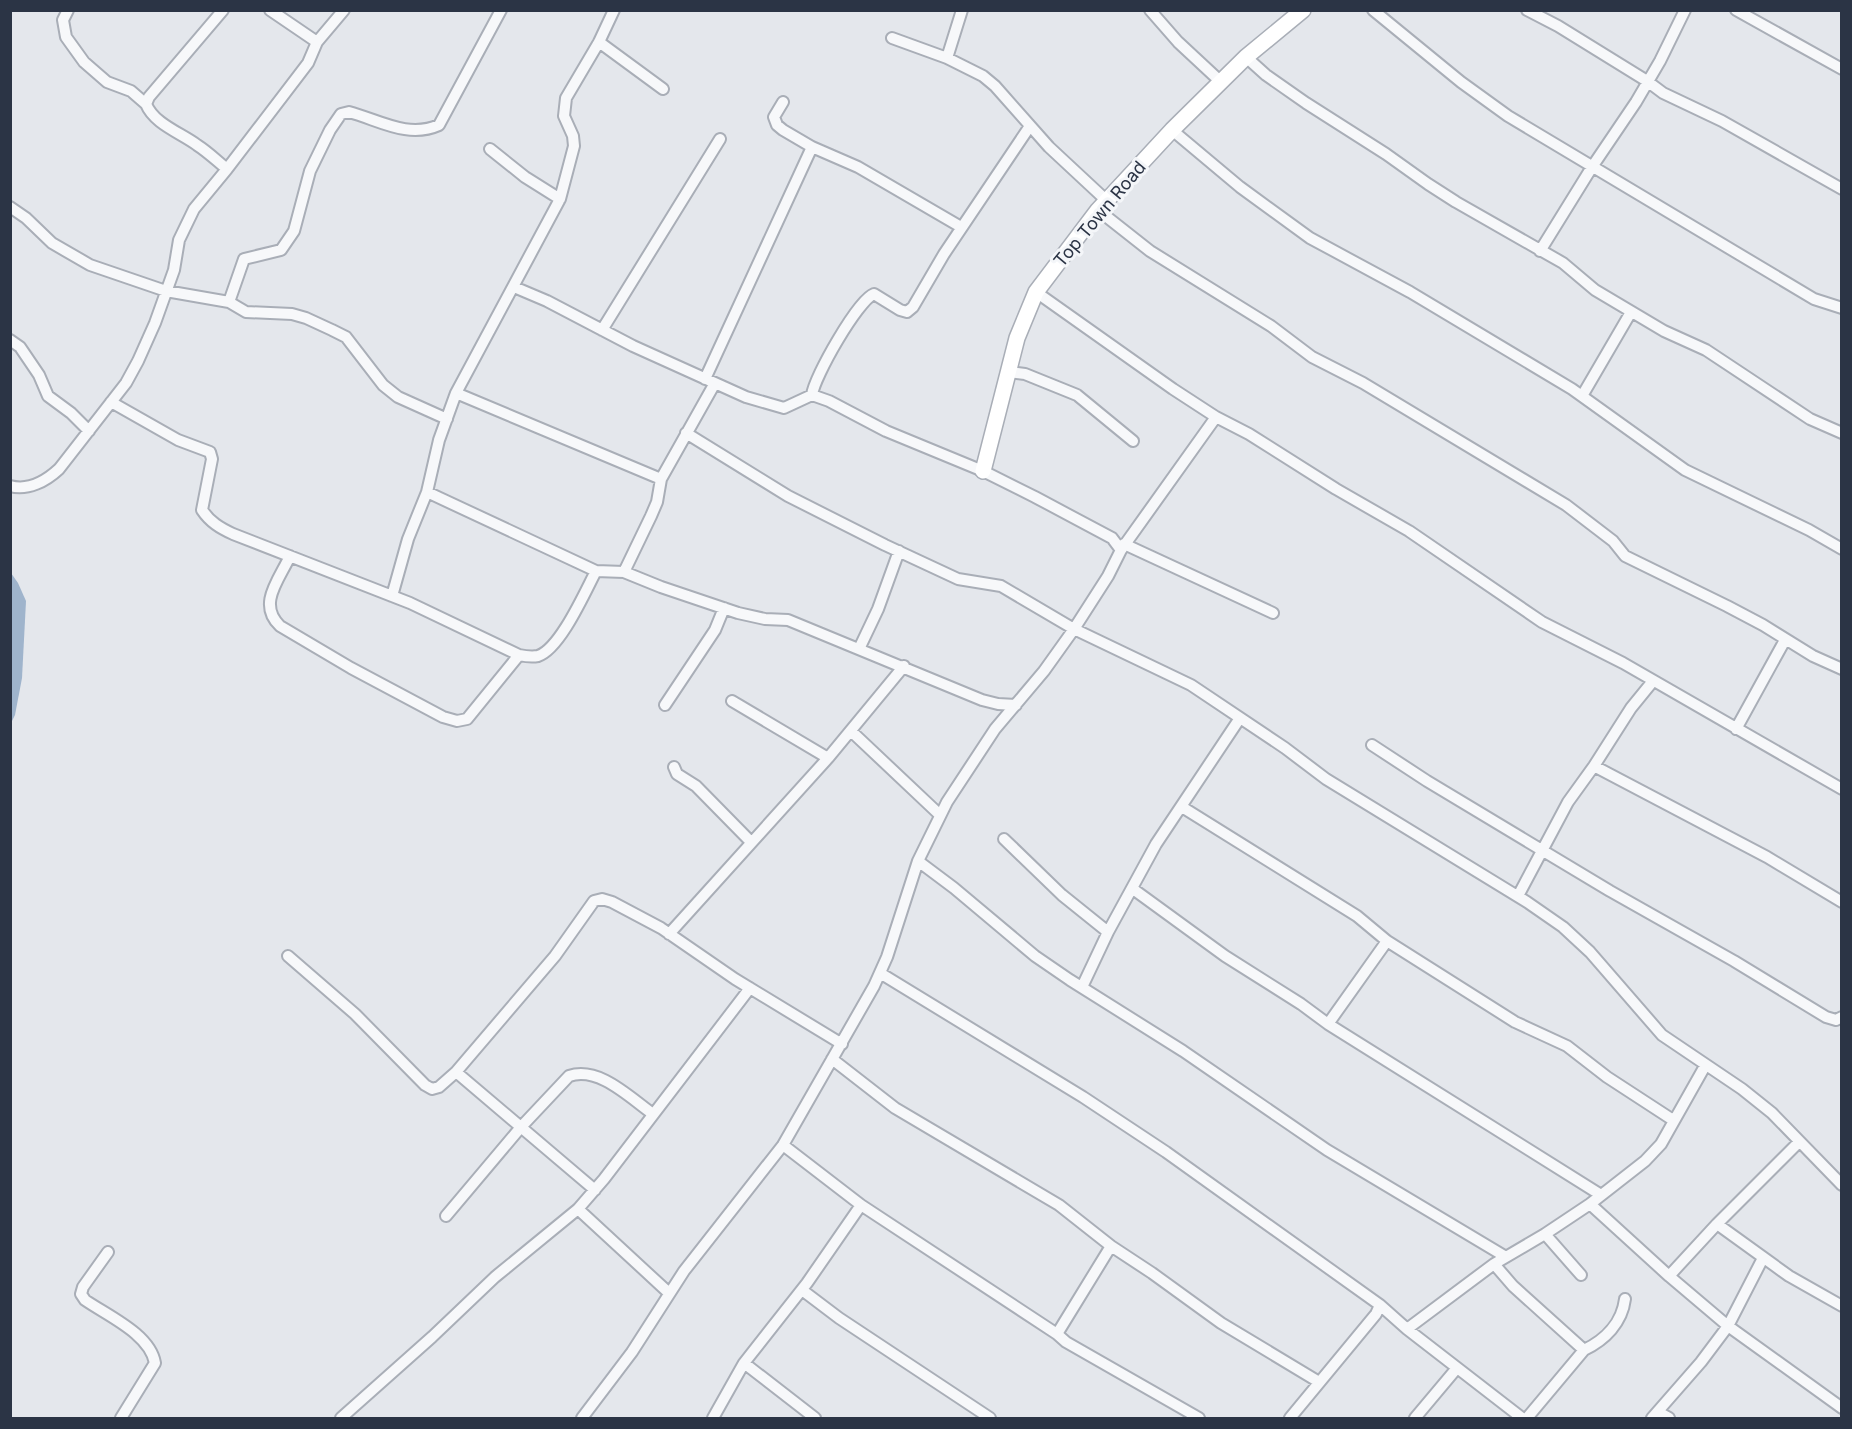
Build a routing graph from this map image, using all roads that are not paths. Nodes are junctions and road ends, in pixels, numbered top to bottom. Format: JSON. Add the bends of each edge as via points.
{"nodes":[{"id":1,"x":68,"y":10,"type":"edge"},
{"id":2,"x":224,"y":10,"type":"edge"},
{"id":3,"x":270,"y":10,"type":"edge"},
{"id":4,"x":344,"y":10,"type":"edge"},
{"id":5,"x":501,"y":10,"type":"edge"},
{"id":6,"x":614,"y":10,"type":"edge"},
{"id":7,"x":962,"y":10,"type":"edge"},
{"id":8,"x":1150,"y":10,"type":"edge"},
{"id":9,"x":1303,"y":10,"type":"edge"},
{"id":10,"x":1373,"y":10,"type":"edge"},
{"id":11,"x":1527,"y":10,"type":"edge"},
{"id":12,"x":1685,"y":10,"type":"edge"},
{"id":13,"x":1736,"y":10,"type":"edge"},
{"id":14,"x":892,"y":38,"type":"dead end"},
{"id":15,"x":318,"y":42,"type":"junction"},
{"id":16,"x":598,"y":42,"type":"junction"},
{"id":17,"x":1246,"y":57,"type":"junction"},
{"id":18,"x":947,"y":58,"type":"junction"},
{"id":19,"x":1842,"y":69,"type":"edge"},
{"id":20,"x":1647,"y":81,"type":"junction"},
{"id":21,"x":1221,"y":82,"type":"junction"},
{"id":22,"x":663,"y":89,"type":"dead end"},
{"id":23,"x":783,"y":102,"type":"dead end"},
{"id":24,"x":146,"y":104,"type":"junction"},
{"id":25,"x":1030,"y":126,"type":"junction"},
{"id":26,"x":1172,"y":130,"type":"junction"},
{"id":27,"x":720,"y":139,"type":"dead end"},
{"id":28,"x":812,"y":147,"type":"junction"},
{"id":29,"x":490,"y":149,"type":"dead end"},
{"id":30,"x":1592,"y":167,"type":"junction"},
{"id":31,"x":227,"y":169,"type":"junction"},
{"id":32,"x":1840,"y":184,"type":"edge"},
{"id":33,"x":560,"y":199,"type":"junction"},
{"id":34,"x":1102,"y":206,"type":"junction"},
{"id":35,"x":10,"y":207,"type":"edge"},
{"id":36,"x":961,"y":227,"type":"junction"},
{"id":37,"x":1540,"y":251,"type":"junction"},
{"id":38,"x":514,"y":287,"type":"junction"},
{"id":39,"x":166,"y":291,"type":"junction"},
{"id":40,"x":1036,"y":291,"type":"junction"},
{"id":41,"x":230,"y":302,"type":"junction"},
{"id":42,"x":1842,"y":308,"type":"edge"},
{"id":43,"x":1631,"y":312,"type":"junction"},
{"id":44,"x":602,"y":330,"type":"junction"},
{"id":45,"x":10,"y":340,"type":"edge"},
{"id":46,"x":1009,"y":372,"type":"junction"},
{"id":47,"x":710,"y":381,"type":"junction"},
{"id":48,"x":456,"y":393,"type":"junction"},
{"id":49,"x":812,"y":395,"type":"junction"},
{"id":50,"x":1582,"y":396,"type":"junction"},
{"id":51,"x":111,"y":402,"type":"junction"},
{"id":52,"x":1216,"y":417,"type":"junction"},
{"id":53,"x":447,"y":419,"type":"junction"},
{"id":54,"x":89,"y":431,"type":"junction"},
{"id":55,"x":686,"y":433,"type":"junction"},
{"id":56,"x":1842,"y":433,"type":"edge"},
{"id":57,"x":1133,"y":441,"type":"dead end"},
{"id":58,"x":983,"y":471,"type":"junction"},
{"id":59,"x":661,"y":479,"type":"junction"},
{"id":60,"x":10,"y":486,"type":"edge"},
{"id":61,"x":427,"y":492,"type":"junction"},
{"id":62,"x":1122,"y":547,"type":"junction"},
{"id":63,"x":1842,"y":549,"type":"edge"},
{"id":64,"x":899,"y":551,"type":"junction"},
{"id":65,"x":290,"y":556,"type":"junction"},
{"id":66,"x":596,"y":571,"type":"junction"},
{"id":67,"x":624,"y":572,"type":"junction"},
{"id":68,"x":392,"y":596,"type":"junction"},
{"id":69,"x":724,"y":608,"type":"junction"},
{"id":70,"x":1273,"y":613,"type":"dead end"},
{"id":71,"x":1074,"y":629,"type":"junction"},
{"id":72,"x":1785,"y":640,"type":"junction"},
{"id":73,"x":859,"y":649,"type":"junction"},
{"id":74,"x":519,"y":655,"type":"junction"},
{"id":75,"x":904,"y":666,"type":"junction"},
{"id":76,"x":1842,"y":669,"type":"edge"},
{"id":77,"x":1653,"y":681,"type":"junction"},
{"id":78,"x":732,"y":701,"type":"dead end"},
{"id":79,"x":665,"y":705,"type":"dead end"},
{"id":80,"x":1016,"y":705,"type":"junction"},
{"id":81,"x":1240,"y":718,"type":"junction"},
{"id":82,"x":1736,"y":729,"type":"junction"},
{"id":83,"x":851,"y":731,"type":"junction"},
{"id":84,"x":1372,"y":745,"type":"dead end"},
{"id":85,"x":828,"y":758,"type":"junction"},
{"id":86,"x":1594,"y":766,"type":"junction"},
{"id":87,"x":674,"y":767,"type":"dead end"},
{"id":88,"x":1842,"y":789,"type":"edge"},
{"id":89,"x":1182,"y":807,"type":"junction"},
{"id":90,"x":940,"y":816,"type":"junction"},
{"id":91,"x":1004,"y":839,"type":"dead end"},
{"id":92,"x":751,"y":842,"type":"junction"},
{"id":93,"x":1543,"y":851,"type":"junction"},
{"id":94,"x":918,"y":861,"type":"junction"},
{"id":95,"x":1132,"y":889,"type":"junction"},
{"id":96,"x":1518,"y":896,"type":"junction"},
{"id":97,"x":1842,"y":902,"type":"edge"},
{"id":98,"x":1108,"y":932,"type":"junction"},
{"id":99,"x":669,"y":934,"type":"junction"},
{"id":100,"x":1387,"y":941,"type":"junction"},
{"id":101,"x":288,"y":956,"type":"dead end"},
{"id":102,"x":880,"y":973,"type":"junction"},
{"id":103,"x":1082,"y":987,"type":"junction"},
{"id":104,"x":750,"y":988,"type":"junction"},
{"id":105,"x":1842,"y":1017,"type":"edge"},
{"id":106,"x":1328,"y":1024,"type":"junction"},
{"id":107,"x":842,"y":1044,"type":"junction"},
{"id":108,"x":832,"y":1059,"type":"junction"},
{"id":109,"x":1705,"y":1066,"type":"junction"},
{"id":110,"x":456,"y":1072,"type":"junction"},
{"id":111,"x":653,"y":1114,"type":"junction"},
{"id":112,"x":1673,"y":1120,"type":"junction"},
{"id":113,"x":521,"y":1127,"type":"junction"},
{"id":114,"x":1798,"y":1143,"type":"junction"},
{"id":115,"x":783,"y":1145,"type":"junction"},
{"id":116,"x":1842,"y":1185,"type":"edge"},
{"id":117,"x":595,"y":1190,"type":"junction"},
{"id":118,"x":1601,"y":1195,"type":"junction"},
{"id":119,"x":1590,"y":1204,"type":"junction"},
{"id":120,"x":861,"y":1205,"type":"junction"},
{"id":121,"x":578,"y":1209,"type":"junction"},
{"id":122,"x":446,"y":1216,"type":"dead end"},
{"id":123,"x":1717,"y":1224,"type":"junction"},
{"id":124,"x":1545,"y":1234,"type":"junction"},
{"id":125,"x":1111,"y":1246,"type":"junction"},
{"id":126,"x":108,"y":1251,"type":"dead end"},
{"id":127,"x":1506,"y":1257,"type":"junction"},
{"id":128,"x":1763,"y":1258,"type":"junction"},
{"id":129,"x":1494,"y":1264,"type":"junction"},
{"id":130,"x":1581,"y":1275,"type":"dead end"},
{"id":131,"x":1669,"y":1276,"type":"junction"},
{"id":132,"x":802,"y":1290,"type":"junction"},
{"id":133,"x":669,"y":1293,"type":"junction"},
{"id":134,"x":1625,"y":1299,"type":"dead end"},
{"id":135,"x":1380,"y":1305,"type":"junction"},
{"id":136,"x":1842,"y":1306,"type":"edge"},
{"id":137,"x":1728,"y":1326,"type":"junction"},
{"id":138,"x":1407,"y":1329,"type":"junction"},
{"id":139,"x":1057,"y":1334,"type":"junction"},
{"id":140,"x":1584,"y":1350,"type":"junction"},
{"id":141,"x":744,"y":1364,"type":"junction"},
{"id":142,"x":1457,"y":1368,"type":"junction"},
{"id":143,"x":1319,"y":1382,"type":"junction"},
{"id":144,"x":1842,"y":1408,"type":"edge"},
{"id":145,"x":1655,"y":1415,"type":"edge"},
{"id":146,"x":121,"y":1419,"type":"edge"},
{"id":147,"x":341,"y":1419,"type":"edge"},
{"id":148,"x":582,"y":1419,"type":"edge"},
{"id":149,"x":713,"y":1419,"type":"edge"},
{"id":150,"x":816,"y":1419,"type":"edge"},
{"id":151,"x":990,"y":1419,"type":"edge"},
{"id":152,"x":1199,"y":1419,"type":"edge"},
{"id":153,"x":1290,"y":1419,"type":"edge"},
{"id":154,"x":1415,"y":1419,"type":"edge"},
{"id":155,"x":1522,"y":1419,"type":"edge"},
{"id":156,"x":1527,"y":1419,"type":"edge"},
{"id":157,"x":1669,"y":1419,"type":"edge"}],
"edges":[{"from":1,"to":24,"type":"street","via":[[63,20],[66,37],[84,62],[107,82],[131,91]]},
{"from":2,"to":24,"type":"street"},
{"from":3,"to":15,"type":"street"},
{"from":4,"to":15,"type":"street"},
{"from":5,"to":41,"type":"street","via":[[439,125],[421,131],[403,130],[349,112],[341,114],[310,171],[294,231],[281,250],[244,259]]},
{"from":6,"to":16,"type":"street"},
{"from":7,"to":18,"type":"street"},
{"from":8,"to":21,"type":"street"},
{"from":9,"to":17,"type":"street","name":"Top Town Road"},
{"from":10,"to":30,"type":"street","via":[[1487,101]]},
{"from":11,"to":20,"type":"street"},
{"from":12,"to":20,"type":"street"},
{"from":13,"to":19,"type":"street"},
{"from":14,"to":18,"type":"street"},
{"from":15,"to":31,"type":"street","via":[[308,63]]},
{"from":16,"to":22,"type":"street"},
{"from":16,"to":33,"type":"street","via":[[566,98],[564,116],[574,146]]},
{"from":17,"to":21,"type":"street","name":"Top Town Road"},
{"from":17,"to":37,"type":"street","via":[[1306,103],[1428,184]]},
{"from":18,"to":25,"type":"street","via":[[983,76]]},
{"from":20,"to":30,"type":"street"},
{"from":20,"to":32,"type":"street","via":[[1663,93]]},
{"from":21,"to":26,"type":"street","name":"Top Town Road"},
{"from":23,"to":28,"type":"street","via":[[774,117],[777,125]]},
{"from":24,"to":31,"type":"street","via":[[163,123]]},
{"from":25,"to":34,"type":"street"},
{"from":25,"to":36,"type":"street"},
{"from":26,"to":34,"type":"street","name":"Top Town Road"},
{"from":26,"to":50,"type":"street","via":[[1310,238],[1410,292]]},
{"from":27,"to":44,"type":"street"},
{"from":28,"to":36,"type":"street","via":[[858,167]]},
{"from":28,"to":47,"type":"street"},
{"from":29,"to":33,"type":"street"},
{"from":30,"to":37,"type":"street"},
{"from":30,"to":42,"type":"street","via":[[1814,299]]},
{"from":31,"to":39,"type":"street","via":[[194,209],[179,240]]},
{"from":33,"to":38,"type":"street"},
{"from":34,"to":40,"type":"street","name":"Top Town Road"},
{"from":34,"to":72,"type":"street","via":[[1150,251],[1271,326],[1312,357],[1373,389],[1566,505],[1613,541],[1625,556],[1727,606]]},
{"from":35,"to":39,"type":"street","via":[[71,255]]},
{"from":36,"to":49,"type":"street","via":[[907,312],[874,294],[867,297],[818,375]]},
{"from":37,"to":43,"type":"street"},
{"from":38,"to":44,"type":"street"},
{"from":38,"to":48,"type":"street"},
{"from":39,"to":41,"type":"street"},
{"from":39,"to":51,"type":"street","via":[[138,361]]},
{"from":40,"to":46,"type":"street","name":"Top Town Road","via":[[1017,338]]},
{"from":40,"to":52,"type":"street"},
{"from":41,"to":53,"type":"street","via":[[246,312],[306,318],[346,338],[383,385],[398,397]]},
{"from":43,"to":50,"type":"street"},
{"from":43,"to":56,"type":"street","via":[[1706,350],[1810,419]]},
{"from":44,"to":47,"type":"street"},
{"from":45,"to":54,"type":"street","via":[[20,347],[48,396]]},
{"from":46,"to":57,"type":"street","via":[[1025,374],[1077,395]]},
{"from":46,"to":58,"type":"street","name":"Top Town Road"},
{"from":47,"to":49,"type":"street","via":[[753,400],[784,408]]},
{"from":47,"to":55,"type":"street"},
{"from":48,"to":53,"type":"street"},
{"from":48,"to":59,"type":"street"},
{"from":49,"to":58,"type":"street"},
{"from":50,"to":63,"type":"street","via":[[1685,470]]},
{"from":51,"to":54,"type":"street"},
{"from":51,"to":65,"type":"street","via":[[178,440],[210,452],[211,467],[202,510],[207,517],[233,534]]},
{"from":52,"to":62,"type":"street"},
{"from":52,"to":77,"type":"street","via":[[1409,531],[1542,622]]},
{"from":53,"to":61,"type":"street"},
{"from":54,"to":60,"type":"street","via":[[52,476],[21,489]]},
{"from":55,"to":59,"type":"street"},
{"from":55,"to":64,"type":"street","via":[[788,496]]},
{"from":58,"to":62,"type":"street","via":[[1113,538]]},
{"from":59,"to":67,"type":"street","via":[[657,502]]},
{"from":61,"to":66,"type":"street"},
{"from":61,"to":68,"type":"street","via":[[408,539]]},
{"from":62,"to":70,"type":"street"},
{"from":62,"to":71,"type":"street"},
{"from":64,"to":71,"type":"street","via":[[958,579],[1001,586]]},
{"from":64,"to":73,"type":"street"},
{"from":65,"to":68,"type":"street"},
{"from":65,"to":74,"type":"street","via":[[269,601],[272,618],[351,668],[443,717],[467,719]]},
{"from":66,"to":67,"type":"street"},
{"from":66,"to":74,"type":"street","via":[[552,646],[538,656]]},
{"from":67,"to":69,"type":"street"},
{"from":68,"to":74,"type":"street"},
{"from":69,"to":73,"type":"street","via":[[765,619],[788,620]]},
{"from":69,"to":79,"type":"street","via":[[716,630]]},
{"from":71,"to":80,"type":"street"},
{"from":71,"to":81,"type":"street","via":[[1191,685]]},
{"from":72,"to":76,"type":"street"},
{"from":72,"to":82,"type":"street"},
{"from":73,"to":75,"type":"street"},
{"from":75,"to":80,"type":"street","via":[[982,700]]},
{"from":75,"to":83,"type":"street"},
{"from":77,"to":82,"type":"street"},
{"from":77,"to":86,"type":"street"},
{"from":78,"to":85,"type":"street"},
{"from":80,"to":90,"type":"street","via":[[995,729]]},
{"from":81,"to":89,"type":"street"},
{"from":81,"to":96,"type":"street","via":[[1326,779]]},
{"from":82,"to":88,"type":"street"},
{"from":83,"to":85,"type":"street"},
{"from":83,"to":90,"type":"street"},
{"from":84,"to":93,"type":"street"},
{"from":85,"to":92,"type":"street"},
{"from":86,"to":93,"type":"street","via":[[1568,802]]},
{"from":86,"to":97,"type":"street","via":[[1767,857]]},
{"from":87,"to":92,"type":"street"},
{"from":89,"to":95,"type":"street"},
{"from":89,"to":100,"type":"street","via":[[1357,916]]},
{"from":90,"to":94,"type":"street"},
{"from":91,"to":98,"type":"street","via":[[1062,895]]},
{"from":92,"to":99,"type":"street"},
{"from":93,"to":96,"type":"street"},
{"from":93,"to":105,"type":"street","via":[[1826,1017]]},
{"from":94,"to":102,"type":"street"},
{"from":94,"to":103,"type":"street","via":[[1035,956]]},
{"from":95,"to":98,"type":"street"},
{"from":95,"to":106,"type":"street"},
{"from":96,"to":109,"type":"street","via":[[1573,935],[1622,986],[1654,1027]]},
{"from":98,"to":103,"type":"street"},
{"from":99,"to":104,"type":"street"},
{"from":99,"to":110,"type":"street","via":[[612,902],[594,901],[555,956]]},
{"from":100,"to":106,"type":"street"},
{"from":100,"to":112,"type":"street","via":[[1515,1022],[1567,1046]]},
{"from":101,"to":110,"type":"street","via":[[355,1014],[425,1085],[439,1087]]},
{"from":102,"to":107,"type":"street"},
{"from":102,"to":135,"type":"street","via":[[1166,1152]]},
{"from":103,"to":127,"type":"street","via":[[1327,1150]]},
{"from":104,"to":107,"type":"street"},
{"from":104,"to":111,"type":"street"},
{"from":106,"to":118,"type":"street"},
{"from":107,"to":108,"type":"street"},
{"from":108,"to":115,"type":"street"},
{"from":108,"to":125,"type":"street","via":[[895,1108],[1059,1205]]},
{"from":109,"to":112,"type":"street"},
{"from":109,"to":114,"type":"street","via":[[1772,1113]]},
{"from":110,"to":113,"type":"street"},
{"from":111,"to":113,"type":"street","via":[[600,1078],[579,1072],[559,1084]]},
{"from":111,"to":117,"type":"street"},
{"from":112,"to":118,"type":"street","via":[[1661,1144],[1645,1161]]},
{"from":113,"to":117,"type":"street"},
{"from":113,"to":122,"type":"street"},
{"from":114,"to":116,"type":"street"},
{"from":114,"to":123,"type":"street"},
{"from":115,"to":120,"type":"street"},
{"from":115,"to":133,"type":"street"},
{"from":117,"to":121,"type":"street"},
{"from":118,"to":119,"type":"street"},
{"from":119,"to":124,"type":"street"},
{"from":119,"to":131,"type":"street"},
{"from":120,"to":132,"type":"street"},
{"from":120,"to":139,"type":"street"},
{"from":121,"to":133,"type":"street"},
{"from":121,"to":147,"type":"street","via":[[495,1277]]},
{"from":123,"to":128,"type":"street"},
{"from":123,"to":131,"type":"street"},
{"from":124,"to":127,"type":"street"},
{"from":124,"to":130,"type":"street"},
{"from":125,"to":139,"type":"street"},
{"from":125,"to":143,"type":"street","via":[[1221,1323]]},
{"from":126,"to":146,"type":"street","via":[[81,1294],[143,1339],[153,1352],[155,1363]]},
{"from":127,"to":129,"type":"street"},
{"from":128,"to":136,"type":"street"},
{"from":128,"to":137,"type":"street"},
{"from":129,"to":138,"type":"street"},
{"from":129,"to":140,"type":"street"},
{"from":131,"to":137,"type":"street"},
{"from":132,"to":141,"type":"street"},
{"from":132,"to":151,"type":"street"},
{"from":133,"to":148,"type":"street","via":[[632,1352]]},
{"from":134,"to":140,"type":"street","via":[[1624,1309],[1611,1330]]},
{"from":135,"to":138,"type":"street"},
{"from":135,"to":143,"type":"street"},
{"from":137,"to":144,"type":"street"},
{"from":137,"to":145,"type":"street"},
{"from":138,"to":142,"type":"street"},
{"from":139,"to":152,"type":"street"},
{"from":140,"to":156,"type":"street"},
{"from":141,"to":149,"type":"street"},
{"from":141,"to":150,"type":"street"},
{"from":142,"to":154,"type":"street"},
{"from":142,"to":155,"type":"street"},
{"from":143,"to":153,"type":"street"},
{"from":145,"to":157,"type":"street"}]}
